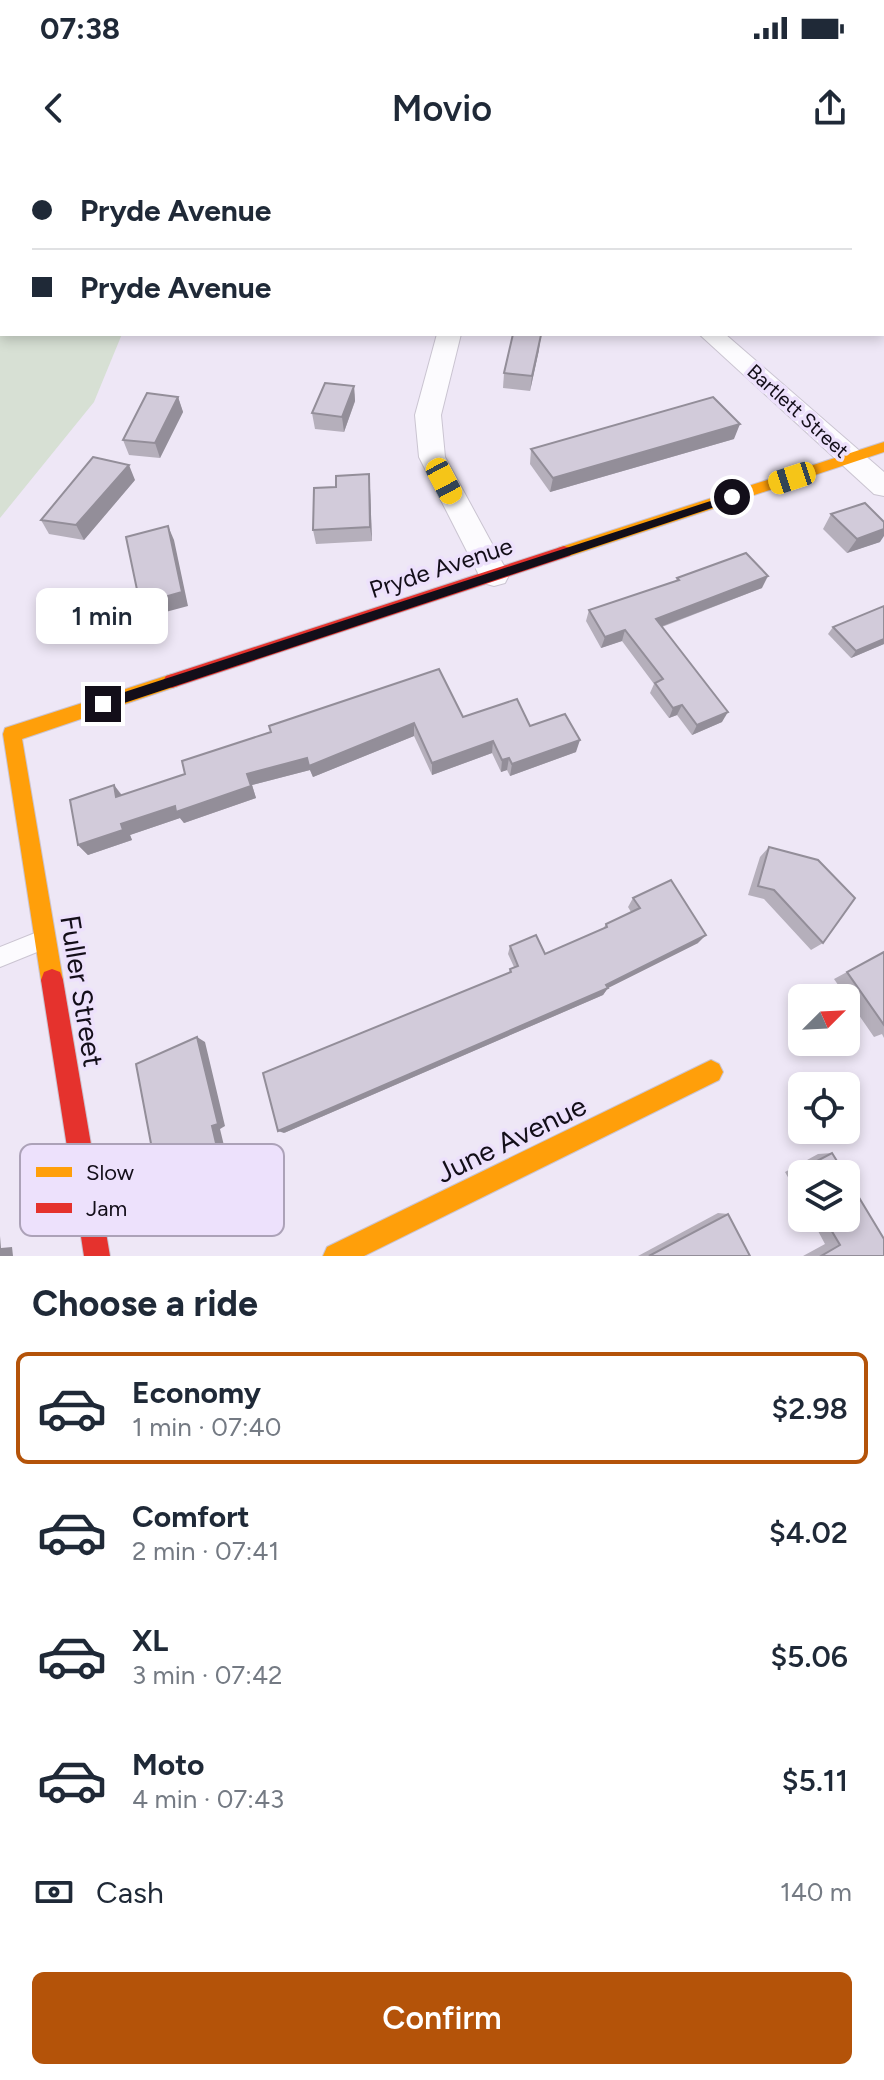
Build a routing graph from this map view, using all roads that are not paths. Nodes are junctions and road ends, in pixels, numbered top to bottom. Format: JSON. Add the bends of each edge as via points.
{"nodes":[{"id":1,"x":448,"y":336,"type":"edge"},
{"id":2,"x":713,"y":336,"type":"edge"},
{"id":3,"x":884,"y":447,"type":"edge"},
{"id":4,"x":851,"y":458,"type":"junction"},
{"id":5,"x":884,"y":487,"type":"edge"},
{"id":6,"x":494,"y":575,"type":"junction"},
{"id":7,"x":12,"y":734,"type":"joint"},
{"id":8,"x":45,"y":939,"type":"junction"},
{"id":9,"x":0,"y":957,"type":"edge"},
{"id":10,"x":711,"y":1072,"type":"dead end"},
{"id":11,"x":79,"y":1144,"type":"edge"},
{"id":12,"x":94,"y":1236,"type":"edge"},
{"id":13,"x":97,"y":1256,"type":"edge"},
{"id":14,"x":336,"y":1256,"type":"edge"}],
"edges":[{"from":1,"to":6,"type":"street","via":[[428,415],[432,457]]},
{"from":2,"to":4,"type":"street","name":"Bartlett Street"},
{"from":3,"to":4,"type":"street","name":"Pryde Avenue"},
{"from":4,"to":5,"type":"street","name":"Bartlett Street"},
{"from":4,"to":6,"type":"street","name":"Pryde Avenue"},
{"from":6,"to":7,"type":"street","name":"Pryde Avenue"},
{"from":7,"to":8,"type":"street","name":"Fuller Street"},
{"from":8,"to":9,"type":"lane"},
{"from":8,"to":11,"type":"street","name":"Fuller Street"},
{"from":10,"to":14,"type":"street","name":"June Avenue"},
{"from":12,"to":13,"type":"street","name":"Fuller Street"}]}
